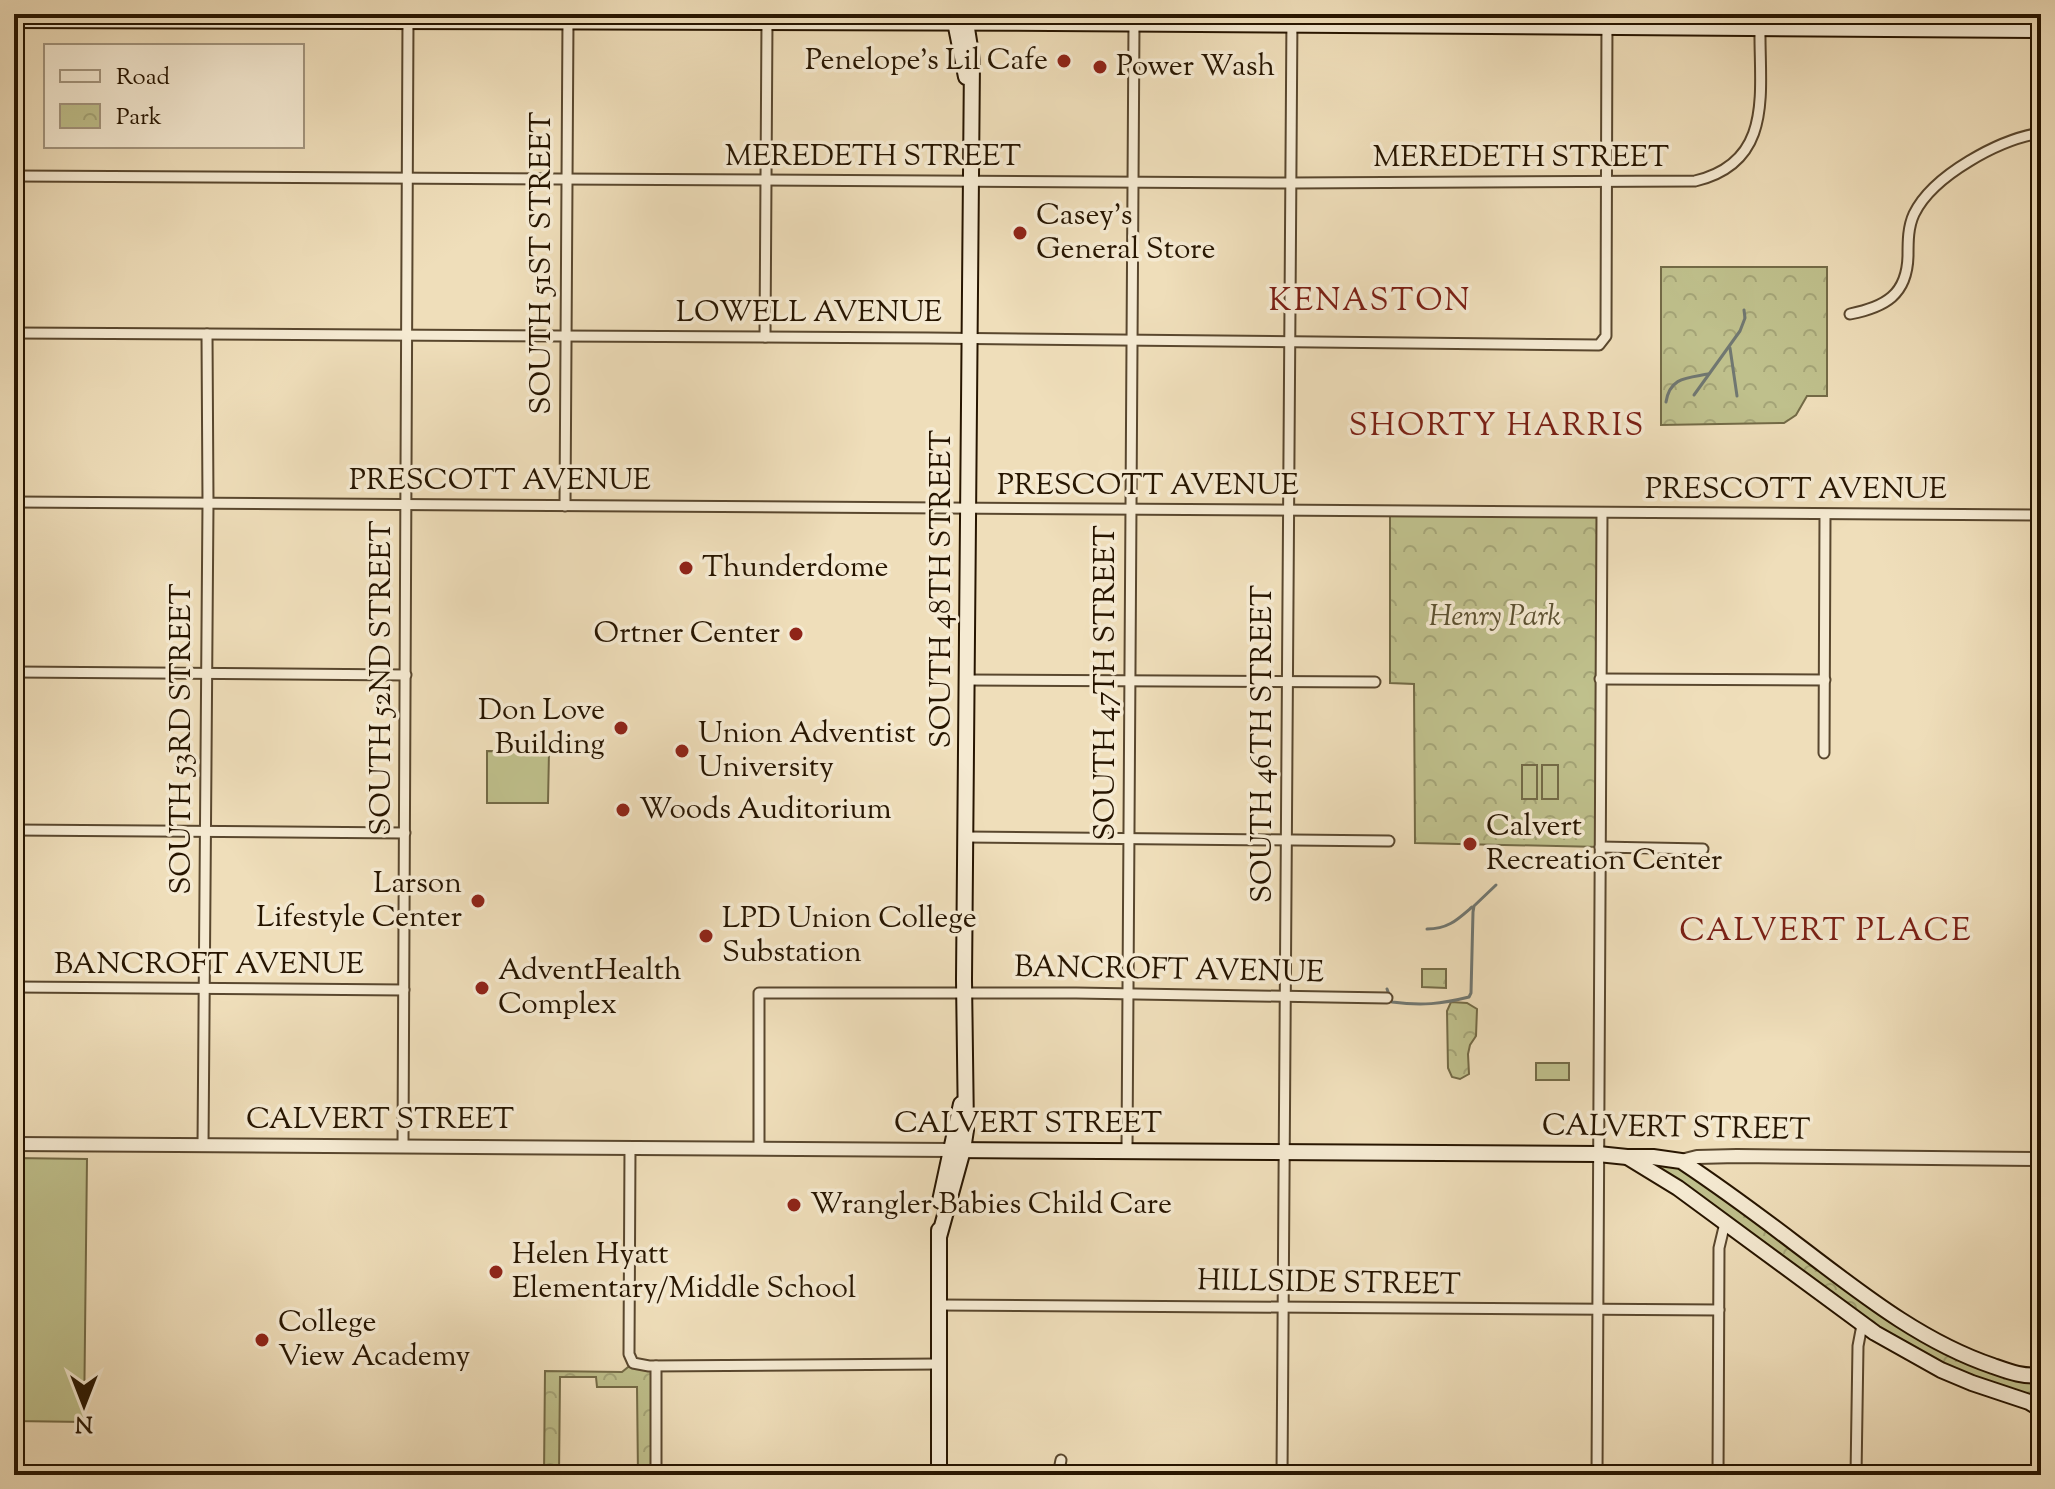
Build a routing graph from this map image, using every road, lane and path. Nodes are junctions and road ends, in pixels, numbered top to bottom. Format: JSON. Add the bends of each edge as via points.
{"nodes":[{"id":1,"x":98,"y":17,"type":"edge"},
{"id":2,"x":378,"y":17,"type":"edge"},
{"id":3,"x":661,"y":17,"type":"edge"},
{"id":4,"x":800,"y":18,"type":"edge"},
{"id":5,"x":936,"y":18,"type":"edge"},
{"id":6,"x":960,"y":18,"type":"edge"},
{"id":7,"x":408,"y":19,"type":"junction"},
{"id":8,"x":1152,"y":19,"type":"edge"},
{"id":9,"x":1292,"y":19,"type":"edge"},
{"id":10,"x":14,"y":20,"type":"edge"},
{"id":11,"x":568,"y":20,"type":"junction"},
{"id":12,"x":1428,"y":20,"type":"edge"},
{"id":13,"x":1607,"y":20,"type":"edge"},
{"id":14,"x":767,"y":21,"type":"junction"},
{"id":15,"x":1134,"y":23,"type":"junction"},
{"id":16,"x":1760,"y":27,"type":"junction"},
{"id":17,"x":2041,"y":30,"type":"edge"},
{"id":18,"x":2041,"y":133,"type":"edge"},
{"id":19,"x":14,"y":176,"type":"edge"},
{"id":20,"x":408,"y":178,"type":"junction"},
{"id":21,"x":567,"y":179,"type":"junction"},
{"id":22,"x":766,"y":181,"type":"junction"},
{"id":23,"x":970,"y":182,"type":"junction"},
{"id":24,"x":1133,"y":182,"type":"junction"},
{"id":25,"x":1605,"y":182,"type":"junction"},
{"id":26,"x":1291,"y":183,"type":"junction"},
{"id":27,"x":1850,"y":314,"type":"dead end"},
{"id":28,"x":14,"y":333,"type":"edge"},
{"id":29,"x":207,"y":334,"type":"junction"},
{"id":30,"x":407,"y":335,"type":"junction"},
{"id":31,"x":566,"y":336,"type":"junction"},
{"id":32,"x":765,"y":337,"type":"junction"},
{"id":33,"x":969,"y":338,"type":"junction"},
{"id":34,"x":1132,"y":340,"type":"junction"},
{"id":35,"x":1289,"y":341,"type":"junction"},
{"id":36,"x":14,"y":502,"type":"edge"},
{"id":37,"x":208,"y":503,"type":"junction"},
{"id":38,"x":407,"y":505,"type":"junction"},
{"id":39,"x":565,"y":506,"type":"junction"},
{"id":40,"x":968,"y":509,"type":"junction"},
{"id":41,"x":1131,"y":510,"type":"junction"},
{"id":42,"x":1288,"y":511,"type":"junction"},
{"id":43,"x":1602,"y":513,"type":"junction"},
{"id":44,"x":1825,"y":515,"type":"junction"},
{"id":45,"x":2041,"y":515,"type":"edge"},
{"id":46,"x":14,"y":672,"type":"edge"},
{"id":47,"x":206,"y":674,"type":"junction"},
{"id":48,"x":406,"y":675,"type":"junction"},
{"id":49,"x":1600,"y":679,"type":"junction"},
{"id":50,"x":967,"y":680,"type":"junction"},
{"id":51,"x":1825,"y":680,"type":"junction"},
{"id":52,"x":1130,"y":681,"type":"junction"},
{"id":53,"x":1287,"y":682,"type":"junction"},
{"id":54,"x":1375,"y":682,"type":"dead end"},
{"id":55,"x":1824,"y":753,"type":"dead end"},
{"id":56,"x":14,"y":830,"type":"edge"},
{"id":57,"x":205,"y":831,"type":"junction"},
{"id":58,"x":405,"y":833,"type":"junction"},
{"id":59,"x":966,"y":837,"type":"junction"},
{"id":60,"x":1129,"y":838,"type":"junction"},
{"id":61,"x":1286,"y":839,"type":"junction"},
{"id":62,"x":1389,"y":841,"type":"dead end"},
{"id":63,"x":1600,"y":847,"type":"junction"},
{"id":64,"x":1703,"y":849,"type":"dead end"},
{"id":65,"x":14,"y":987,"type":"edge"},
{"id":66,"x":204,"y":989,"type":"junction"},
{"id":67,"x":404,"y":990,"type":"junction"},
{"id":68,"x":964,"y":993,"type":"junction"},
{"id":69,"x":1128,"y":993,"type":"junction"},
{"id":70,"x":1285,"y":995,"type":"junction"},
{"id":71,"x":1387,"y":998,"type":"dead end"},
{"id":72,"x":14,"y":1144,"type":"edge"},
{"id":73,"x":203,"y":1146,"type":"junction"},
{"id":74,"x":403,"y":1146,"type":"junction"},
{"id":75,"x":630,"y":1148,"type":"junction"},
{"id":76,"x":759,"y":1149,"type":"junction"},
{"id":77,"x":957,"y":1150,"type":"junction"},
{"id":78,"x":1127,"y":1150,"type":"junction"},
{"id":79,"x":1284,"y":1151,"type":"junction"},
{"id":80,"x":1598,"y":1154,"type":"junction"},
{"id":81,"x":1627,"y":1157,"type":"junction"},
{"id":82,"x":2041,"y":1159,"type":"edge"},
{"id":83,"x":1681,"y":1161,"type":"junction"},
{"id":84,"x":1725,"y":1223,"type":"junction"},
{"id":85,"x":939,"y":1305,"type":"junction"},
{"id":86,"x":1283,"y":1307,"type":"junction"},
{"id":87,"x":1598,"y":1310,"type":"junction"},
{"id":88,"x":1719,"y":1310,"type":"junction"},
{"id":89,"x":1862,"y":1325,"type":"junction"},
{"id":90,"x":939,"y":1364,"type":"junction"},
{"id":91,"x":656,"y":1366,"type":"junction"},
{"id":92,"x":2041,"y":1375,"type":"edge"},
{"id":93,"x":2040,"y":1410,"type":"edge"},
{"id":94,"x":1061,"y":1460,"type":"dead end"},
{"id":95,"x":656,"y":1475,"type":"edge"},
{"id":96,"x":939,"y":1475,"type":"edge"},
{"id":97,"x":1058,"y":1475,"type":"edge"},
{"id":98,"x":1282,"y":1475,"type":"edge"},
{"id":99,"x":1597,"y":1475,"type":"edge"},
{"id":100,"x":1718,"y":1475,"type":"edge"},
{"id":101,"x":1856,"y":1475,"type":"edge"}],
"edges":[{"from":1,"to":2,"type":"main road"},
{"from":1,"to":10,"type":"main road"},
{"from":2,"to":7,"type":"main road"},
{"from":3,"to":11,"type":"main road"},
{"from":3,"to":14,"type":"main road"},
{"from":4,"to":5,"type":"main road"},
{"from":4,"to":14,"type":"main road"},
{"from":5,"to":6,"type":"main road"},
{"from":6,"to":15,"type":"main road"},
{"from":6,"to":23,"type":"main road","name":"SOUTH 48TH STREET","via":[[972,60]]},
{"from":7,"to":11,"type":"main road"},
{"from":7,"to":20,"type":"street","name":"SOUTH 52ND STREET"},
{"from":8,"to":9,"type":"main road"},
{"from":8,"to":15,"type":"main road"},
{"from":9,"to":12,"type":"main road"},
{"from":9,"to":26,"type":"street","name":"SOUTH 46TH STREET"},
{"from":11,"to":21,"type":"street","name":"SOUTH 51ST STREET"},
{"from":12,"to":13,"type":"main road"},
{"from":13,"to":16,"type":"main road"},
{"from":13,"to":25,"type":"street"},
{"from":14,"to":22,"type":"street"},
{"from":15,"to":24,"type":"street","name":"SOUTH 47TH STREET"},
{"from":16,"to":17,"type":"main road"},
{"from":16,"to":25,"type":"street","name":"MEREDETH STREET","via":[[1760,112],[1744,151],[1719,173],[1695,181]]},
{"from":18,"to":27,"type":"street","via":[[1986,151],[1931,192],[1910,224],[1908,268],[1901,287],[1871,310]]},
{"from":19,"to":20,"type":"street","name":"MEREDETH STREET"},
{"from":20,"to":21,"type":"street","name":"MEREDETH STREET"},
{"from":20,"to":30,"type":"street","name":"SOUTH 52ND STREET"},
{"from":21,"to":22,"type":"street","name":"MEREDETH STREET"},
{"from":21,"to":31,"type":"street","name":"SOUTH 51ST STREET"},
{"from":22,"to":23,"type":"street","name":"MEREDETH STREET"},
{"from":22,"to":32,"type":"street"},
{"from":23,"to":24,"type":"street","name":"MEREDETH STREET"},
{"from":23,"to":33,"type":"main road","name":"SOUTH 48TH STREET"},
{"from":24,"to":26,"type":"street","name":"MEREDETH STREET"},
{"from":24,"to":34,"type":"street","name":"SOUTH 47TH STREET"},
{"from":25,"to":26,"type":"street","name":"MEREDETH STREET"},
{"from":25,"to":35,"type":"street","name":"LOWELL AVENUE","via":[[1606,328],[1599,345]]},
{"from":26,"to":35,"type":"street","name":"SOUTH 46TH STREET"},
{"from":28,"to":29,"type":"street","name":"LOWELL AVENUE"},
{"from":29,"to":30,"type":"street","name":"LOWELL AVENUE"},
{"from":29,"to":37,"type":"street","name":"SOUTH 53RD STREET"},
{"from":30,"to":31,"type":"street","name":"LOWELL AVENUE"},
{"from":30,"to":38,"type":"street","name":"SOUTH 52ND STREET"},
{"from":31,"to":32,"type":"street","name":"LOWELL AVENUE"},
{"from":31,"to":39,"type":"street","name":"SOUTH 51ST STREET"},
{"from":32,"to":33,"type":"street","name":"LOWELL AVENUE"},
{"from":33,"to":34,"type":"street","name":"LOWELL AVENUE"},
{"from":33,"to":40,"type":"main road","name":"SOUTH 48TH STREET"},
{"from":34,"to":35,"type":"street","name":"LOWELL AVENUE"},
{"from":34,"to":41,"type":"street","name":"SOUTH 47TH STREET"},
{"from":35,"to":42,"type":"street","name":"SOUTH 46TH STREET"},
{"from":36,"to":37,"type":"street","name":"PRESCOTT AVENUE"},
{"from":37,"to":38,"type":"street","name":"PRESCOTT AVENUE"},
{"from":37,"to":47,"type":"street","name":"SOUTH 53RD STREET"},
{"from":38,"to":39,"type":"street","name":"PRESCOTT AVENUE"},
{"from":38,"to":48,"type":"street","name":"SOUTH 52ND STREET"},
{"from":39,"to":40,"type":"street","name":"PRESCOTT AVENUE"},
{"from":40,"to":41,"type":"street","name":"PRESCOTT AVENUE"},
{"from":40,"to":50,"type":"main road","name":"SOUTH 48TH STREET"},
{"from":41,"to":42,"type":"street","name":"PRESCOTT AVENUE"},
{"from":41,"to":52,"type":"street","name":"SOUTH 47TH STREET"},
{"from":42,"to":43,"type":"street","name":"PRESCOTT AVENUE"},
{"from":42,"to":53,"type":"street","name":"SOUTH 46TH STREET"},
{"from":43,"to":44,"type":"street","name":"PRESCOTT AVENUE"},
{"from":43,"to":49,"type":"street"},
{"from":44,"to":45,"type":"street","name":"PRESCOTT AVENUE"},
{"from":44,"to":51,"type":"street"},
{"from":46,"to":47,"type":"street"},
{"from":47,"to":48,"type":"street"},
{"from":47,"to":57,"type":"street","name":"SOUTH 53RD STREET"},
{"from":48,"to":58,"type":"street","name":"SOUTH 52ND STREET"},
{"from":49,"to":51,"type":"street"},
{"from":49,"to":63,"type":"street"},
{"from":50,"to":52,"type":"street"},
{"from":50,"to":59,"type":"main road","name":"SOUTH 48TH STREET"},
{"from":51,"to":55,"type":"street"},
{"from":52,"to":53,"type":"street"},
{"from":52,"to":60,"type":"street","name":"SOUTH 47TH STREET"},
{"from":53,"to":54,"type":"street"},
{"from":53,"to":61,"type":"street","name":"SOUTH 46TH STREET"},
{"from":56,"to":57,"type":"street"},
{"from":57,"to":58,"type":"street"},
{"from":57,"to":66,"type":"street","name":"SOUTH 53RD STREET"},
{"from":58,"to":67,"type":"street","name":"SOUTH 52ND STREET"},
{"from":59,"to":60,"type":"street"},
{"from":59,"to":68,"type":"main road","name":"SOUTH 48TH STREET"},
{"from":60,"to":61,"type":"street"},
{"from":60,"to":69,"type":"street","name":"SOUTH 47TH STREET"},
{"from":61,"to":62,"type":"street"},
{"from":61,"to":70,"type":"street","name":"SOUTH 46TH STREET"},
{"from":63,"to":64,"type":"street"},
{"from":63,"to":80,"type":"street"},
{"from":65,"to":66,"type":"street","name":"BANCROFT AVENUE"},
{"from":66,"to":67,"type":"street","name":"BANCROFT AVENUE"},
{"from":66,"to":73,"type":"street","name":"SOUTH 53RD STREET"},
{"from":67,"to":74,"type":"street","name":"SOUTH 52ND STREET"},
{"from":68,"to":69,"type":"street","name":"BANCROFT AVENUE"},
{"from":68,"to":76,"type":"street","name":"BANCROFT AVENUE","via":[[759,993]]},
{"from":68,"to":77,"type":"main road","name":"SOUTH 48TH STREET","via":[[965,1089]]},
{"from":69,"to":70,"type":"street","name":"BANCROFT AVENUE"},
{"from":69,"to":78,"type":"street","name":"SOUTH 47TH STREET"},
{"from":70,"to":71,"type":"street","name":"BANCROFT AVENUE"},
{"from":70,"to":79,"type":"street","name":"SOUTH 46TH STREET"},
{"from":72,"to":73,"type":"street","name":"CALVERT STREET"},
{"from":73,"to":74,"type":"street","name":"CALVERT STREET"},
{"from":74,"to":75,"type":"street","name":"CALVERT STREET"},
{"from":75,"to":76,"type":"street","name":"CALVERT STREET"},
{"from":75,"to":91,"type":"street","via":[[629,1354],[633,1363]]},
{"from":76,"to":77,"type":"street","name":"CALVERT STREET"},
{"from":77,"to":78,"type":"main road","name":"CALVERT STREET"},
{"from":77,"to":85,"type":"main road","name":"SOUTH 48TH STREET","via":[[940,1198]]},
{"from":78,"to":79,"type":"main road","name":"CALVERT STREET"},
{"from":79,"to":80,"type":"main road","name":"CALVERT STREET"},
{"from":79,"to":86,"type":"street","name":"SOUTH 46TH STREET"},
{"from":80,"to":81,"type":"main road","name":"CALVERT STREET"},
{"from":80,"to":87,"type":"street"},
{"from":81,"to":83,"type":"main road","name":"CALVERT STREET"},
{"from":81,"to":84,"type":"main road"},
{"from":82,"to":83,"type":"street","name":"CALVERT STREET","via":[[1737,1156]]},
{"from":83,"to":92,"type":"main road","via":[[1924,1335],[2020,1376]]},
{"from":84,"to":88,"type":"street","via":[[1719,1248]]},
{"from":84,"to":89,"type":"main road"},
{"from":85,"to":86,"type":"street","name":"HILLSIDE STREET"},
{"from":85,"to":90,"type":"main road","name":"SOUTH 48TH STREET"},
{"from":86,"to":87,"type":"street","name":"HILLSIDE STREET"},
{"from":86,"to":98,"type":"street","name":"SOUTH 46TH STREET"},
{"from":87,"to":88,"type":"street","name":"HILLSIDE STREET"},
{"from":87,"to":99,"type":"street"},
{"from":88,"to":100,"type":"street"},
{"from":89,"to":93,"type":"main road","via":[[1941,1370]]},
{"from":89,"to":101,"type":"street"},
{"from":90,"to":91,"type":"street"},
{"from":90,"to":96,"type":"main road","name":"SOUTH 48TH STREET"},
{"from":91,"to":95,"type":"street"},
{"from":92,"to":93,"type":"main road","via":[[2034,1387]]},
{"from":94,"to":97,"type":"street"}]}
